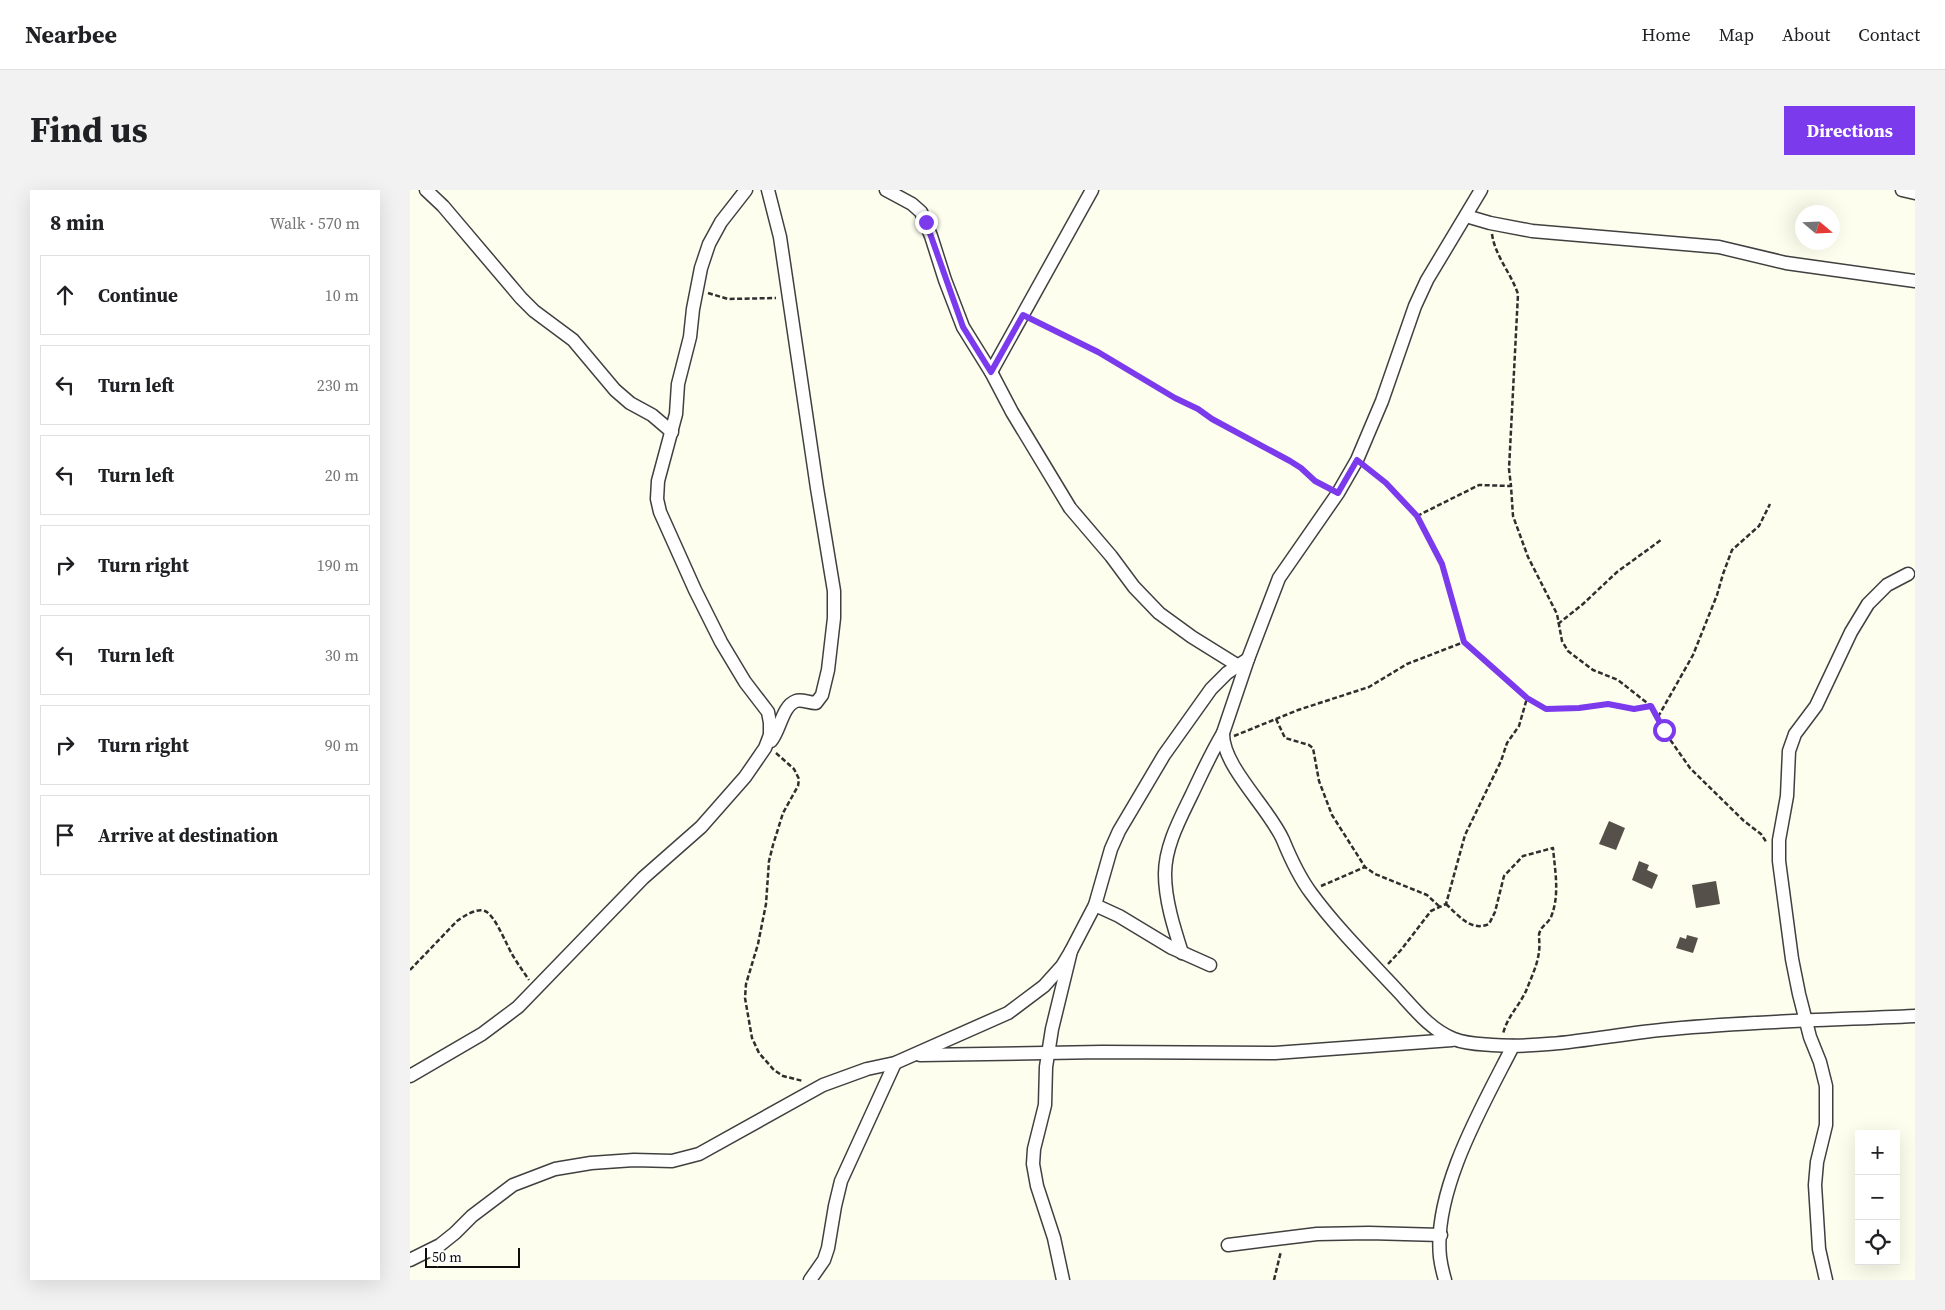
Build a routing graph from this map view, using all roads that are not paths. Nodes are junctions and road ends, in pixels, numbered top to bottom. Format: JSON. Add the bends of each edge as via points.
{"nodes":[{"id":1,"x":426,"y":190,"type":"edge"},
{"id":2,"x":746,"y":190,"type":"edge"},
{"id":3,"x":768,"y":190,"type":"edge"},
{"id":4,"x":886,"y":190,"type":"edge"},
{"id":5,"x":1092,"y":190,"type":"edge"},
{"id":6,"x":1482,"y":190,"type":"edge"},
{"id":7,"x":1902,"y":190,"type":"edge"},
{"id":8,"x":1915,"y":193,"type":"edge"},
{"id":9,"x":1466,"y":216,"type":"junction"},
{"id":10,"x":1915,"y":281,"type":"edge"},
{"id":11,"x":991,"y":372,"type":"junction"},
{"id":12,"x":672,"y":432,"type":"junction"},
{"id":13,"x":1908,"y":574,"type":"dead end"},
{"id":14,"x":1243,"y":662,"type":"junction"},
{"id":15,"x":1223,"y":737,"type":"junction"},
{"id":16,"x":766,"y":747,"type":"junction"},
{"id":17,"x":1095,"y":905,"type":"junction"},
{"id":18,"x":1071,"y":951,"type":"junction"},
{"id":19,"x":1182,"y":953,"type":"junction"},
{"id":20,"x":1210,"y":965,"type":"dead end"},
{"id":21,"x":1915,"y":1016,"type":"edge"},
{"id":22,"x":1806,"y":1022,"type":"junction"},
{"id":23,"x":1455,"y":1040,"type":"junction"},
{"id":24,"x":1507,"y":1046,"type":"junction"},
{"id":25,"x":915,"y":1054,"type":"junction"},
{"id":26,"x":1048,"y":1054,"type":"junction"},
{"id":27,"x":895,"y":1063,"type":"junction"},
{"id":28,"x":410,"y":1076,"type":"edge"},
{"id":29,"x":1440,"y":1235,"type":"junction"},
{"id":30,"x":1228,"y":1245,"type":"dead end"},
{"id":31,"x":410,"y":1260,"type":"edge"},
{"id":32,"x":810,"y":1280,"type":"edge"},
{"id":33,"x":1063,"y":1280,"type":"edge"},
{"id":34,"x":1445,"y":1280,"type":"edge"},
{"id":35,"x":1826,"y":1280,"type":"edge"}],
"edges":[{"from":1,"to":12,"type":"street","via":[[520,298],[573,340],[615,390]]},
{"from":2,"to":12,"type":"street","via":[[721,222],[709,244],[678,384]]},
{"from":3,"to":16,"type":"street","via":[[780,237],[816,488],[830,562],[834,618],[822,695],[816,703],[794,702]]},
{"from":4,"to":11,"type":"street","via":[[921,212],[963,327]]},
{"from":5,"to":11,"type":"street"},
{"from":6,"to":9,"type":"street"},
{"from":7,"to":8,"type":"street"},
{"from":9,"to":10,"type":"street","via":[[1551,232],[1719,247],[1786,263]]},
{"from":9,"to":14,"type":"street","via":[[1415,306],[1382,401],[1357,460],[1279,578]]},
{"from":11,"to":14,"type":"street","via":[[1070,508],[1134,587],[1159,614],[1192,637]]},
{"from":12,"to":16,"type":"street","via":[[658,481],[660,512],[721,642],[768,712],[770,735]]},
{"from":13,"to":22,"type":"street","via":[[1887,585],[1868,604],[1816,706],[1791,742],[1778,861],[1792,959]]},
{"from":14,"to":15,"type":"street"},
{"from":14,"to":17,"type":"street","via":[[1227,673],[1206,696],[1130,810],[1111,849]]},
{"from":15,"to":19,"type":"street","via":[[1211,752],[1166,860],[1168,896]]},
{"from":15,"to":23,"type":"street","via":[[1235,767],[1278,829],[1309,891],[1342,931],[1432,1026]]},
{"from":16,"to":28,"type":"street","via":[[745,777],[701,827],[643,878],[500,1022]]},
{"from":17,"to":18,"type":"street"},
{"from":17,"to":19,"type":"street"},
{"from":18,"to":25,"type":"street","via":[[1044,986],[1008,1013]]},
{"from":18,"to":26,"type":"street"},
{"from":19,"to":20,"type":"street"},
{"from":21,"to":22,"type":"street"},
{"from":22,"to":24,"type":"street","via":[[1668,1029],[1556,1045]]},
{"from":22,"to":35,"type":"street","via":[[1820,1062],[1827,1099],[1826,1125],[1815,1186],[1819,1249]]},
{"from":23,"to":24,"type":"street"},
{"from":23,"to":26,"type":"street","via":[[1276,1053]]},
{"from":24,"to":29,"type":"street","via":[[1456,1165]]},
{"from":25,"to":26,"type":"street"},
{"from":25,"to":27,"type":"street"},
{"from":26,"to":33,"type":"street","via":[[1045,1105],[1033,1164]]},
{"from":27,"to":31,"type":"street","via":[[823,1085],[692,1156],[672,1161],[590,1163],[555,1169],[513,1186],[440,1245]]},
{"from":27,"to":32,"type":"street","via":[[841,1182],[828,1248]]},
{"from":29,"to":30,"type":"street","via":[[1369,1233],[1282,1237]]},
{"from":29,"to":34,"type":"street"}]}
